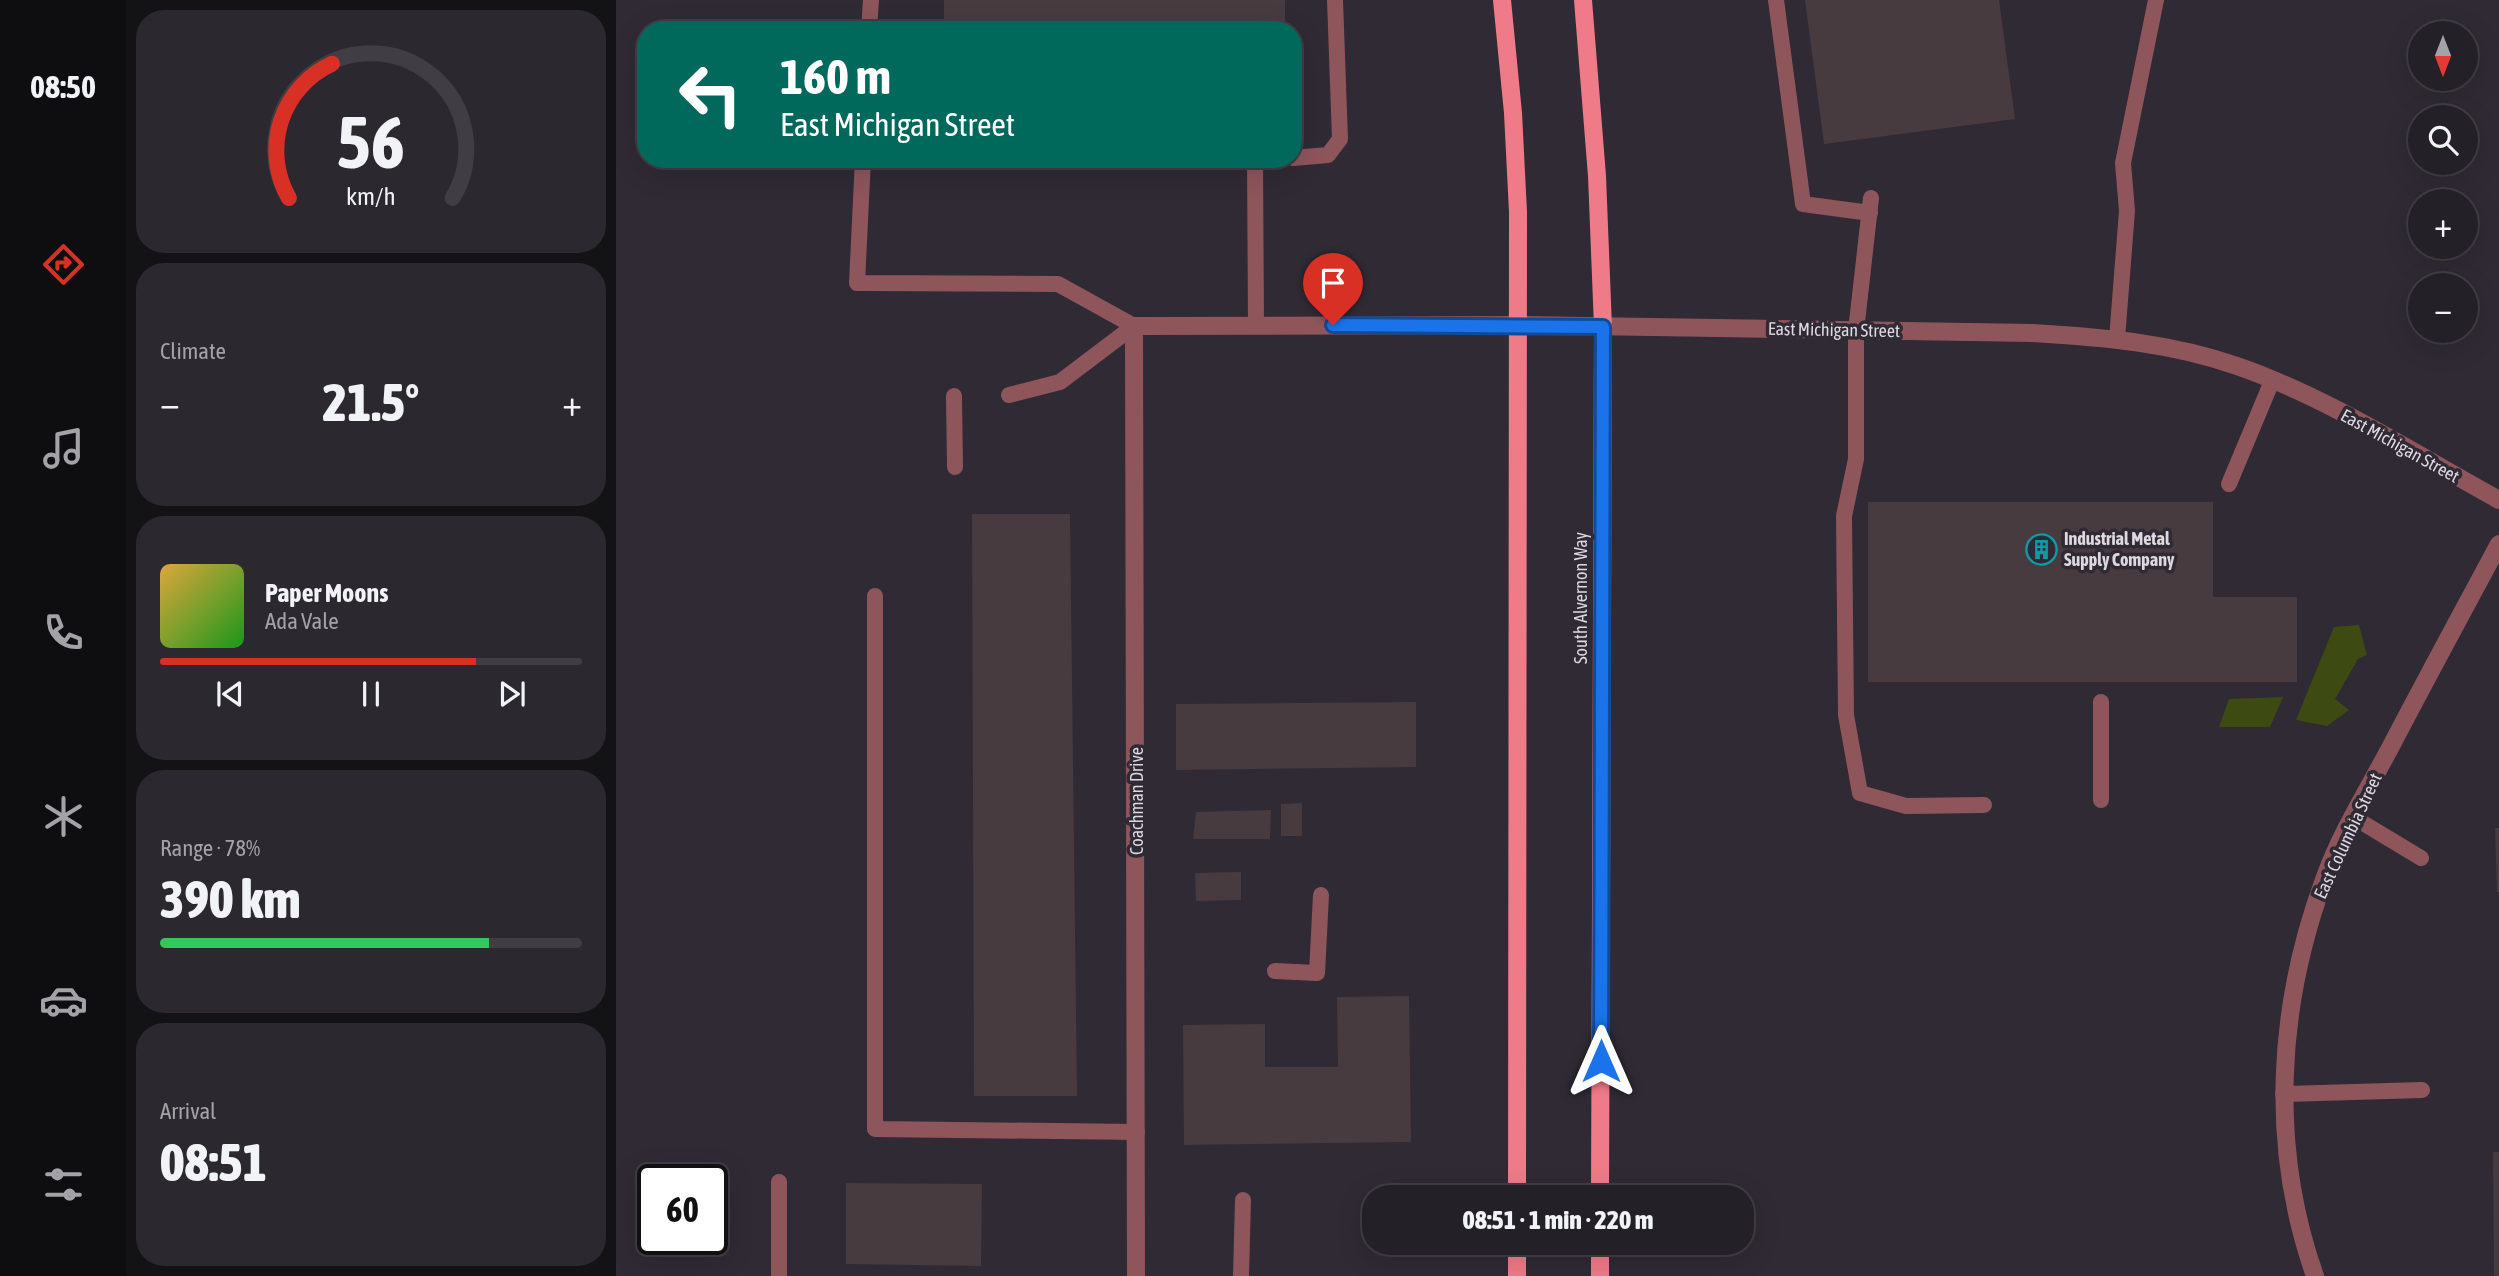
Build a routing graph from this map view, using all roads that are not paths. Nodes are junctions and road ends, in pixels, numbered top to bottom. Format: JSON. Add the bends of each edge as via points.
{"nodes":[{"id":1,"x":870,"y":0,"type":"edge"},
{"id":2,"x":1335,"y":0,"type":"edge"},
{"id":3,"x":1502,"y":0,"type":"edge"},
{"id":4,"x":1583,"y":0,"type":"edge"},
{"id":5,"x":1776,"y":0,"type":"edge"},
{"id":6,"x":2156,"y":0,"type":"edge"},
{"id":7,"x":869,"y":21,"type":"edge"},
{"id":8,"x":1302,"y":157,"type":"edge"},
{"id":9,"x":863,"y":168,"type":"edge"},
{"id":10,"x":1255,"y":168,"type":"edge"},
{"id":11,"x":1518,"y":324,"type":"junction"},
{"id":12,"x":1256,"y":325,"type":"junction"},
{"id":13,"x":1134,"y":326,"type":"junction"},
{"id":14,"x":1603,"y":327,"type":"junction"},
{"id":15,"x":1856,"y":331,"type":"junction"},
{"id":16,"x":2117,"y":339,"type":"junction"},
{"id":17,"x":2272,"y":381,"type":"junction"},
{"id":18,"x":1009,"y":395,"type":"dead end"},
{"id":19,"x":954,"y":396,"type":"dead end"},
{"id":20,"x":955,"y":467,"type":"dead end"},
{"id":21,"x":2230,"y":484,"type":"dead end"},
{"id":22,"x":2499,"y":500,"type":"edge"},
{"id":23,"x":2499,"y":544,"type":"edge"},
{"id":24,"x":875,"y":596,"type":"dead end"},
{"id":25,"x":2101,"y":702,"type":"dead end"},
{"id":26,"x":2101,"y":800,"type":"dead end"},
{"id":27,"x":1984,"y":805,"type":"dead end"},
{"id":28,"x":2353,"y":817,"type":"junction"},
{"id":29,"x":2421,"y":858,"type":"dead end"},
{"id":30,"x":1321,"y":895,"type":"dead end"},
{"id":31,"x":1275,"y":971,"type":"dead end"},
{"id":32,"x":2422,"y":1090,"type":"dead end"},
{"id":33,"x":2283,"y":1094,"type":"junction"},
{"id":34,"x":1137,"y":1132,"type":"junction"},
{"id":35,"x":779,"y":1182,"type":"dead end"},
{"id":36,"x":1517,"y":1185,"type":"edge"},
{"id":37,"x":1600,"y":1185,"type":"edge"},
{"id":38,"x":1243,"y":1200,"type":"dead end"},
{"id":39,"x":1517,"y":1255,"type":"edge"},
{"id":40,"x":1600,"y":1255,"type":"edge"},
{"id":41,"x":779,"y":1276,"type":"edge"},
{"id":42,"x":1136,"y":1276,"type":"edge"},
{"id":43,"x":1241,"y":1276,"type":"edge"},
{"id":44,"x":1517,"y":1276,"type":"edge"},
{"id":45,"x":1600,"y":1276,"type":"edge"},
{"id":46,"x":2315,"y":1276,"type":"edge"}],
"edges":[{"from":1,"to":7,"type":"lane"},
{"from":2,"to":8,"type":"lane","via":[[1340,139],[1328,155]]},
{"from":3,"to":11,"type":"main road","via":[[1513,113]]},
{"from":4,"to":14,"type":"main road","name":"South Alvernon Way"},
{"from":5,"to":15,"type":"lane","via":[[1802,204],[1870,205]]},
{"from":6,"to":16,"type":"lane","via":[[2123,163],[2127,211]]},
{"from":9,"to":13,"type":"lane","via":[[857,283],[1058,284]]},
{"from":10,"to":12,"type":"lane"},
{"from":11,"to":12,"type":"street","name":"East Michigan Street"},
{"from":11,"to":14,"type":"street","name":"East Michigan Street"},
{"from":11,"to":36,"type":"main road"},
{"from":12,"to":13,"type":"street","name":"East Michigan Street"},
{"from":13,"to":18,"type":"lane","via":[[1060,382]]},
{"from":13,"to":34,"type":"street","name":"Coachman Drive"},
{"from":14,"to":15,"type":"street","name":"East Michigan Street"},
{"from":14,"to":37,"type":"main road","name":"South Alvernon Way"},
{"from":15,"to":16,"type":"street","name":"East Michigan Street"},
{"from":15,"to":27,"type":"lane","via":[[1856,459],[1844,516],[1846,701],[1860,793],[1906,806]]},
{"from":16,"to":17,"type":"street","name":"East Michigan Street","via":[[2238,366]]},
{"from":17,"to":21,"type":"lane"},
{"from":17,"to":22,"type":"street","name":"East Michigan Street"},
{"from":19,"to":20,"type":"lane"},
{"from":23,"to":28,"type":"street","name":"East Columbia Street"},
{"from":24,"to":34,"type":"lane","via":[[875,1129]]},
{"from":25,"to":26,"type":"lane"},
{"from":28,"to":29,"type":"lane"},
{"from":28,"to":33,"type":"street","name":"East Columbia Street","via":[[2325,875],[2293,987]]},
{"from":30,"to":31,"type":"lane","via":[[1317,973]]},
{"from":32,"to":33,"type":"lane"},
{"from":33,"to":46,"type":"street","name":"East Columbia Street","via":[[2282,1120],[2295,1206]]},
{"from":34,"to":42,"type":"street","name":"Coachman Drive"},
{"from":35,"to":41,"type":"lane"},
{"from":38,"to":43,"type":"lane"},
{"from":39,"to":44,"type":"main road"},
{"from":40,"to":45,"type":"main road"}]}
